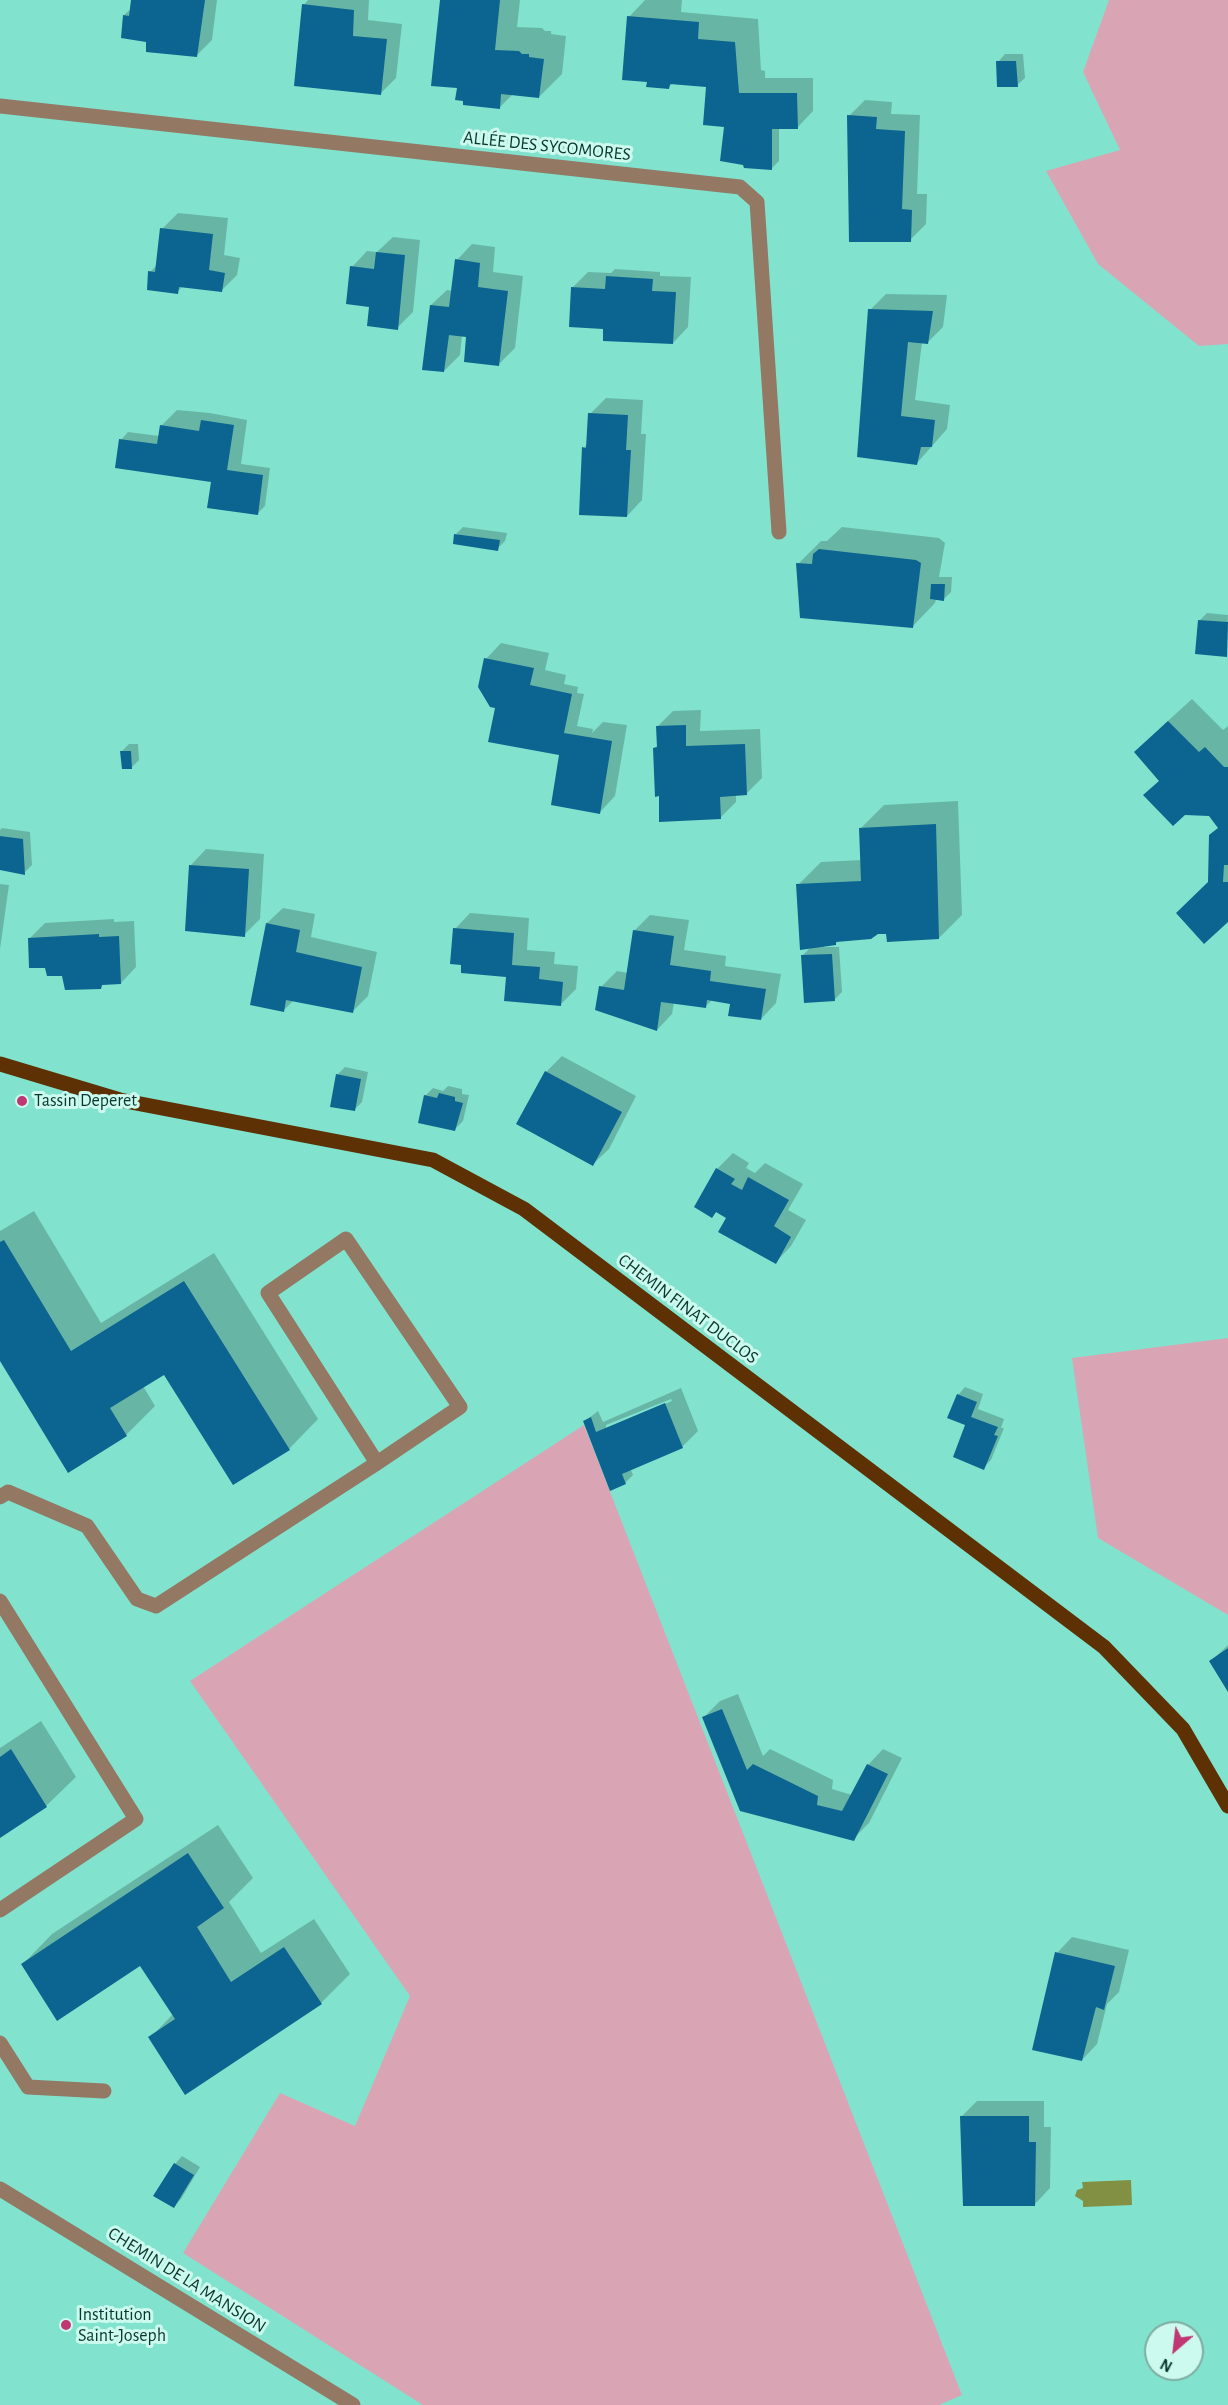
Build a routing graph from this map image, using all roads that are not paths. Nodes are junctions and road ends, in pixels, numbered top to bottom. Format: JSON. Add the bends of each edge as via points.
{"nodes":[{"id":1,"x":0,"y":106,"type":"edge"},
{"id":2,"x":779,"y":532,"type":"dead end"},
{"id":3,"x":0,"y":1064,"type":"edge"},
{"id":4,"x":377,"y":1463,"type":"junction"},
{"id":5,"x":3,"y":1490,"type":"edge"},
{"id":6,"x":0,"y":1600,"type":"edge"},
{"id":7,"x":1228,"y":1806,"type":"edge"},
{"id":8,"x":0,"y":1910,"type":"edge"},
{"id":9,"x":0,"y":2043,"type":"edge"},
{"id":10,"x":104,"y":2091,"type":"dead end"},
{"id":11,"x":0,"y":2189,"type":"edge"},
{"id":12,"x":353,"y":2405,"type":"edge"}],
"edges":[{"from":1,"to":2,"type":"street","name":"ALLÉE DES SYCOMORES","via":[[740,187],[757,202]]},
{"from":3,"to":7,"type":"main road","name":"CHEMIN FINAT DUCLOS","via":[[120,1100],[433,1160],[524,1209],[1104,1647],[1184,1729]]},
{"from":4,"to":4,"type":"street","via":[[460,1407],[346,1239],[268,1293]]},
{"from":4,"to":5,"type":"street","via":[[156,1606],[137,1599],[87,1526]]},
{"from":6,"to":8,"type":"street","via":[[136,1819]]},
{"from":9,"to":10,"type":"street","via":[[28,2087]]},
{"from":11,"to":12,"type":"street","name":"CHEMIN DE LA MANSION"}]}
